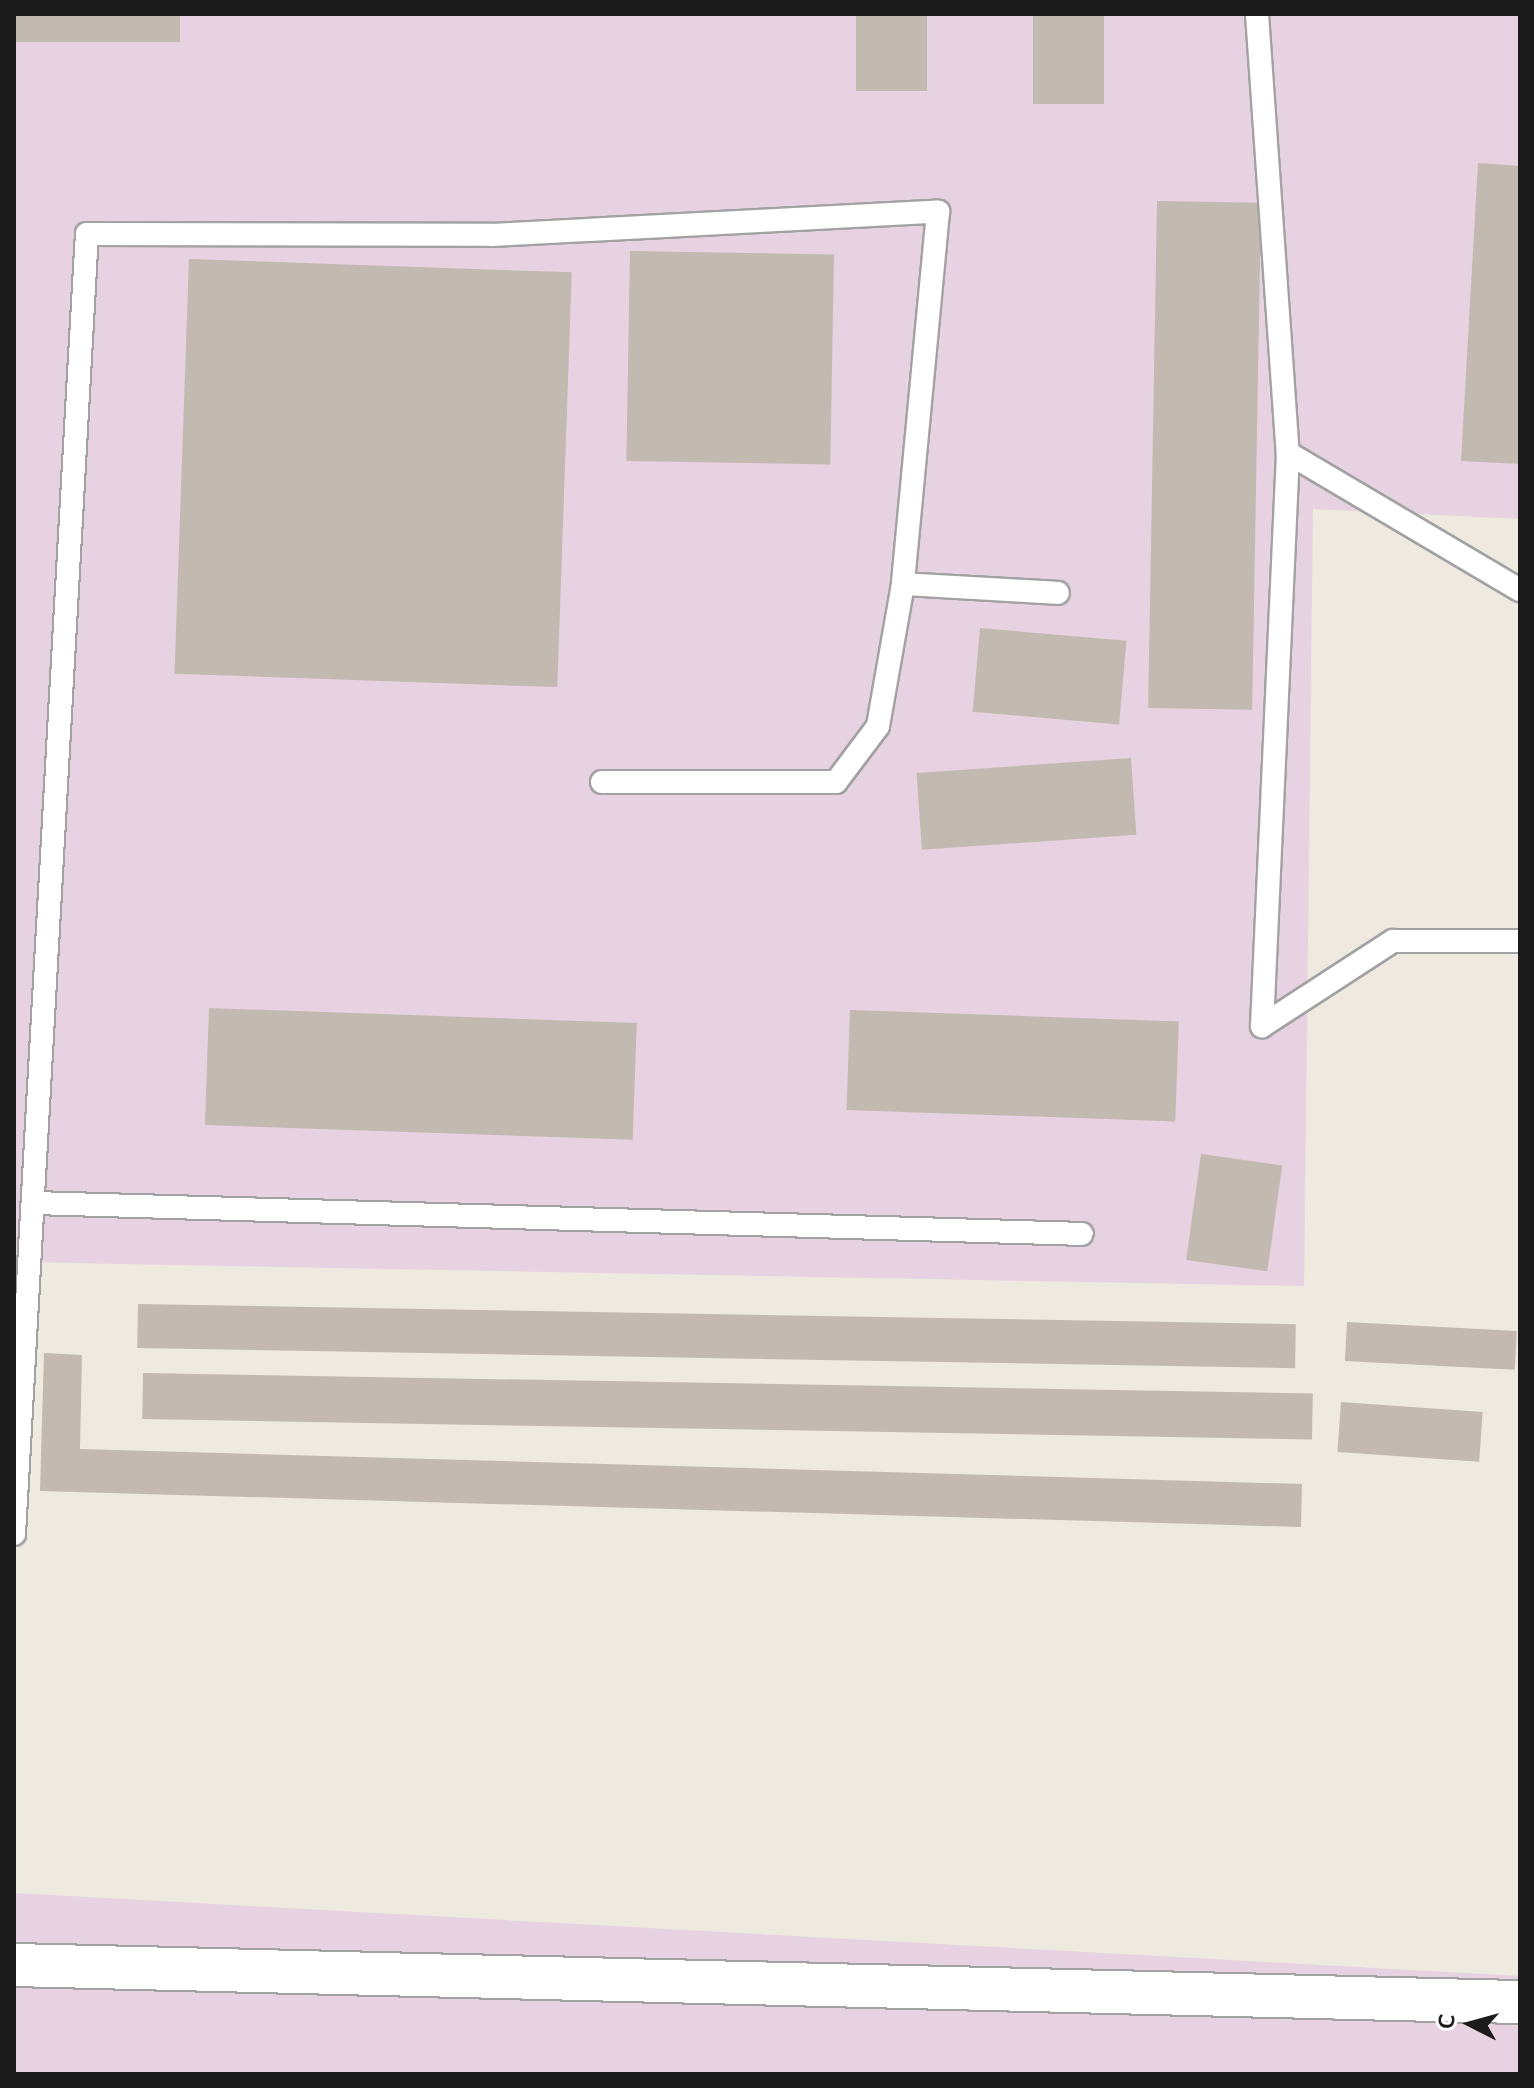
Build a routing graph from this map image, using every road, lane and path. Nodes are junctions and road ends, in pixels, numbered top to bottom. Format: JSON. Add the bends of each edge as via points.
{"nodes":[{"id":1,"x":1257,"y":14,"type":"edge"},
{"id":2,"x":1288,"y":453,"type":"junction"},
{"id":3,"x":903,"y":584,"type":"junction"},
{"id":4,"x":1520,"y":590,"type":"edge"},
{"id":5,"x":1058,"y":593,"type":"dead end"},
{"id":6,"x":602,"y":782,"type":"dead end"},
{"id":7,"x":1520,"y":941,"type":"edge"},
{"id":8,"x":34,"y":1203,"type":"junction"},
{"id":9,"x":1082,"y":1234,"type":"dead end"},
{"id":10,"x":14,"y":1534,"type":"edge"},
{"id":11,"x":14,"y":1965,"type":"edge"},
{"id":12,"x":1520,"y":2002,"type":"edge"}],
"edges":[{"from":1,"to":2,"type":"lane"},
{"from":2,"to":4,"type":"lane"},
{"from":2,"to":7,"type":"lane","via":[[1262,1026],[1393,941]]},
{"from":3,"to":5,"type":"lane"},
{"from":3,"to":6,"type":"lane","via":[[878,726],[836,782]]},
{"from":3,"to":8,"type":"lane","via":[[938,212],[492,235],[87,234]]},
{"from":8,"to":9,"type":"lane"},
{"from":8,"to":10,"type":"lane"},
{"from":11,"to":12,"type":"street"}]}
